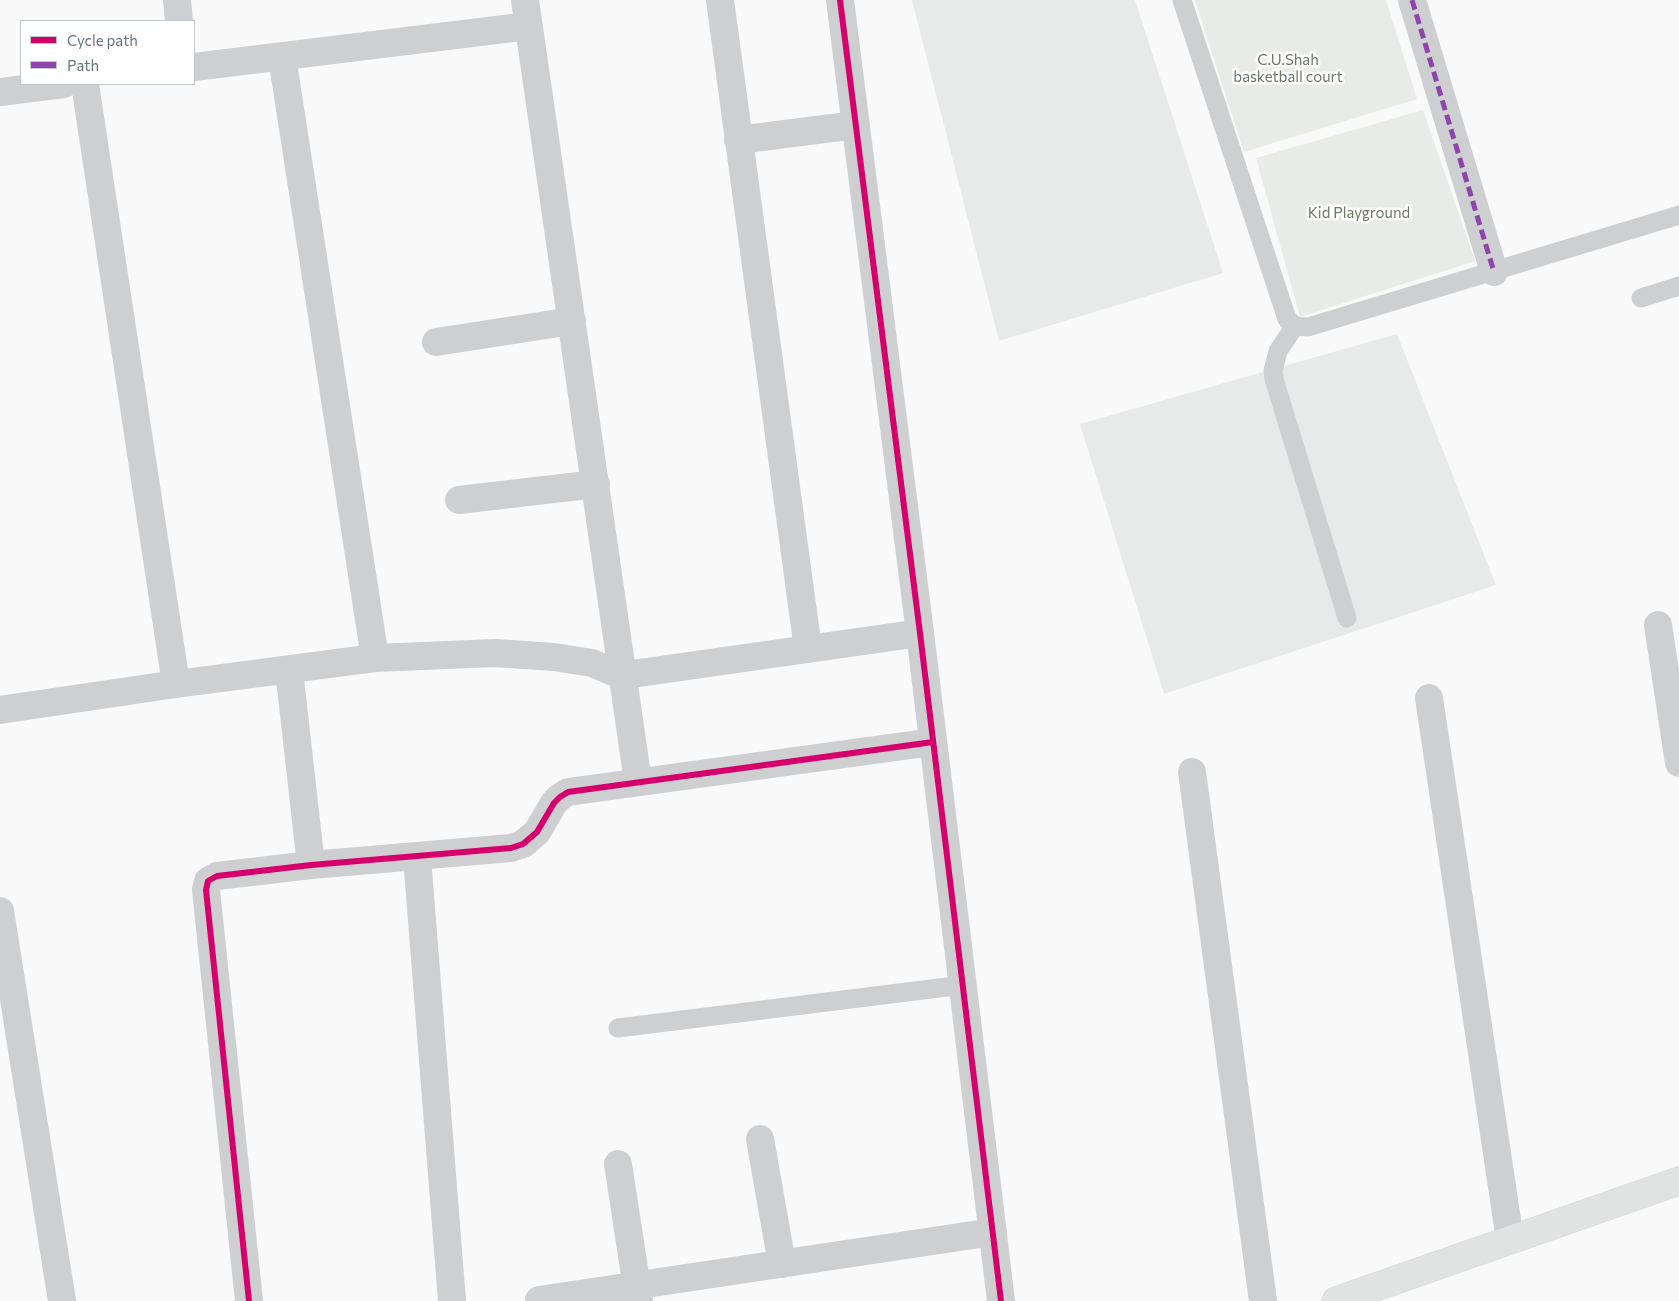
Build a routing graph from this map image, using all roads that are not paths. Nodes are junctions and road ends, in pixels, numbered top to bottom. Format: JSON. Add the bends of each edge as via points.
{"nodes":[{"id":1,"x":177,"y":0,"type":"edge"},
{"id":2,"x":720,"y":0,"type":"edge"},
{"id":3,"x":840,"y":0,"type":"edge"},
{"id":4,"x":1182,"y":0,"type":"edge"},
{"id":5,"x":1412,"y":0,"type":"edge"},
{"id":6,"x":527,"y":13,"type":"edge"},
{"id":7,"x":179,"y":20,"type":"edge"},
{"id":8,"x":282,"y":57,"type":"junction"},
{"id":9,"x":195,"y":68,"type":"edge"},
{"id":10,"x":56,"y":85,"type":"edge"},
{"id":11,"x":85,"y":85,"type":"edge"},
{"id":12,"x":0,"y":92,"type":"edge"},
{"id":13,"x":856,"y":125,"type":"junction"},
{"id":14,"x":738,"y":140,"type":"junction"},
{"id":15,"x":1679,"y":215,"type":"edge"},
{"id":16,"x":1494,"y":272,"type":"junction"},
{"id":17,"x":1679,"y":286,"type":"edge"},
{"id":18,"x":1641,"y":298,"type":"dead end"},
{"id":19,"x":572,"y":321,"type":"junction"},
{"id":20,"x":1295,"y":326,"type":"junction"},
{"id":21,"x":436,"y":342,"type":"dead end"},
{"id":22,"x":596,"y":484,"type":"junction"},
{"id":23,"x":460,"y":500,"type":"dead end"},
{"id":24,"x":1347,"y":618,"type":"dead end"},
{"id":25,"x":1658,"y":625,"type":"dead end"},
{"id":26,"x":920,"y":634,"type":"junction"},
{"id":27,"x":808,"y":650,"type":"junction"},
{"id":28,"x":375,"y":658,"type":"junction"},
{"id":29,"x":289,"y":670,"type":"junction"},
{"id":30,"x":624,"y":673,"type":"junction"},
{"id":31,"x":176,"y":684,"type":"junction"},
{"id":32,"x":1429,"y":698,"type":"dead end"},
{"id":33,"x":0,"y":710,"type":"edge"},
{"id":34,"x":933,"y":742,"type":"junction"},
{"id":35,"x":1679,"y":763,"type":"edge"},
{"id":36,"x":1192,"y":772,"type":"dead end"},
{"id":37,"x":638,"y":782,"type":"junction"},
{"id":38,"x":417,"y":857,"type":"junction"},
{"id":39,"x":311,"y":865,"type":"junction"},
{"id":40,"x":0,"y":911,"type":"edge"},
{"id":41,"x":963,"y":985,"type":"junction"},
{"id":42,"x":618,"y":1028,"type":"dead end"},
{"id":43,"x":760,"y":1140,"type":"dead end"},
{"id":44,"x":618,"y":1164,"type":"dead end"},
{"id":45,"x":1679,"y":1181,"type":"edge"},
{"id":46,"x":992,"y":1232,"type":"junction"},
{"id":47,"x":1510,"y":1240,"type":"junction"},
{"id":48,"x":782,"y":1264,"type":"junction"},
{"id":49,"x":638,"y":1293,"type":"edge"},
{"id":50,"x":539,"y":1300,"type":"edge"},
{"id":51,"x":62,"y":1301,"type":"edge"},
{"id":52,"x":249,"y":1301,"type":"edge"},
{"id":53,"x":452,"y":1301,"type":"edge"},
{"id":54,"x":1001,"y":1301,"type":"edge"},
{"id":55,"x":1263,"y":1301,"type":"edge"},
{"id":56,"x":1336,"y":1301,"type":"edge"}],
"edges":[{"from":1,"to":7,"type":"street"},
{"from":2,"to":14,"type":"street"},
{"from":3,"to":13,"type":"street"},
{"from":4,"to":20,"type":"lane","via":[[1287,319]]},
{"from":5,"to":16,"type":"street"},
{"from":6,"to":8,"type":"street"},
{"from":6,"to":19,"type":"street"},
{"from":8,"to":9,"type":"street"},
{"from":8,"to":28,"type":"street"},
{"from":10,"to":12,"type":"street"},
{"from":11,"to":31,"type":"street"},
{"from":13,"to":14,"type":"street"},
{"from":13,"to":26,"type":"street"},
{"from":14,"to":27,"type":"street"},
{"from":15,"to":16,"type":"lane"},
{"from":16,"to":20,"type":"lane","via":[[1308,327]]},
{"from":17,"to":18,"type":"lane"},
{"from":19,"to":21,"type":"street"},
{"from":19,"to":22,"type":"street"},
{"from":20,"to":24,"type":"lane","via":[[1278,351],[1274,379]]},
{"from":22,"to":23,"type":"street"},
{"from":22,"to":30,"type":"street"},
{"from":25,"to":35,"type":"street"},
{"from":26,"to":27,"type":"street"},
{"from":26,"to":34,"type":"street"},
{"from":27,"to":30,"type":"street"},
{"from":28,"to":29,"type":"street"},
{"from":28,"to":30,"type":"street","via":[[495,653],[592,663]]},
{"from":29,"to":31,"type":"street"},
{"from":29,"to":39,"type":"street"},
{"from":30,"to":37,"type":"street"},
{"from":31,"to":33,"type":"street"},
{"from":32,"to":47,"type":"street"},
{"from":34,"to":37,"type":"street"},
{"from":34,"to":41,"type":"street"},
{"from":36,"to":55,"type":"street"},
{"from":37,"to":38,"type":"street","via":[[568,792],[554,803],[537,832],[511,848]]},
{"from":38,"to":39,"type":"street"},
{"from":38,"to":53,"type":"street"},
{"from":39,"to":52,"type":"street","via":[[216,876],[208,881],[206,890]]},
{"from":40,"to":51,"type":"street"},
{"from":41,"to":42,"type":"lane"},
{"from":41,"to":46,"type":"street"},
{"from":43,"to":48,"type":"street"},
{"from":44,"to":49,"type":"street"},
{"from":45,"to":47,"type":"street"},
{"from":46,"to":48,"type":"street"},
{"from":46,"to":54,"type":"street"},
{"from":47,"to":56,"type":"street"},
{"from":48,"to":49,"type":"street"},
{"from":49,"to":50,"type":"street"}]}
